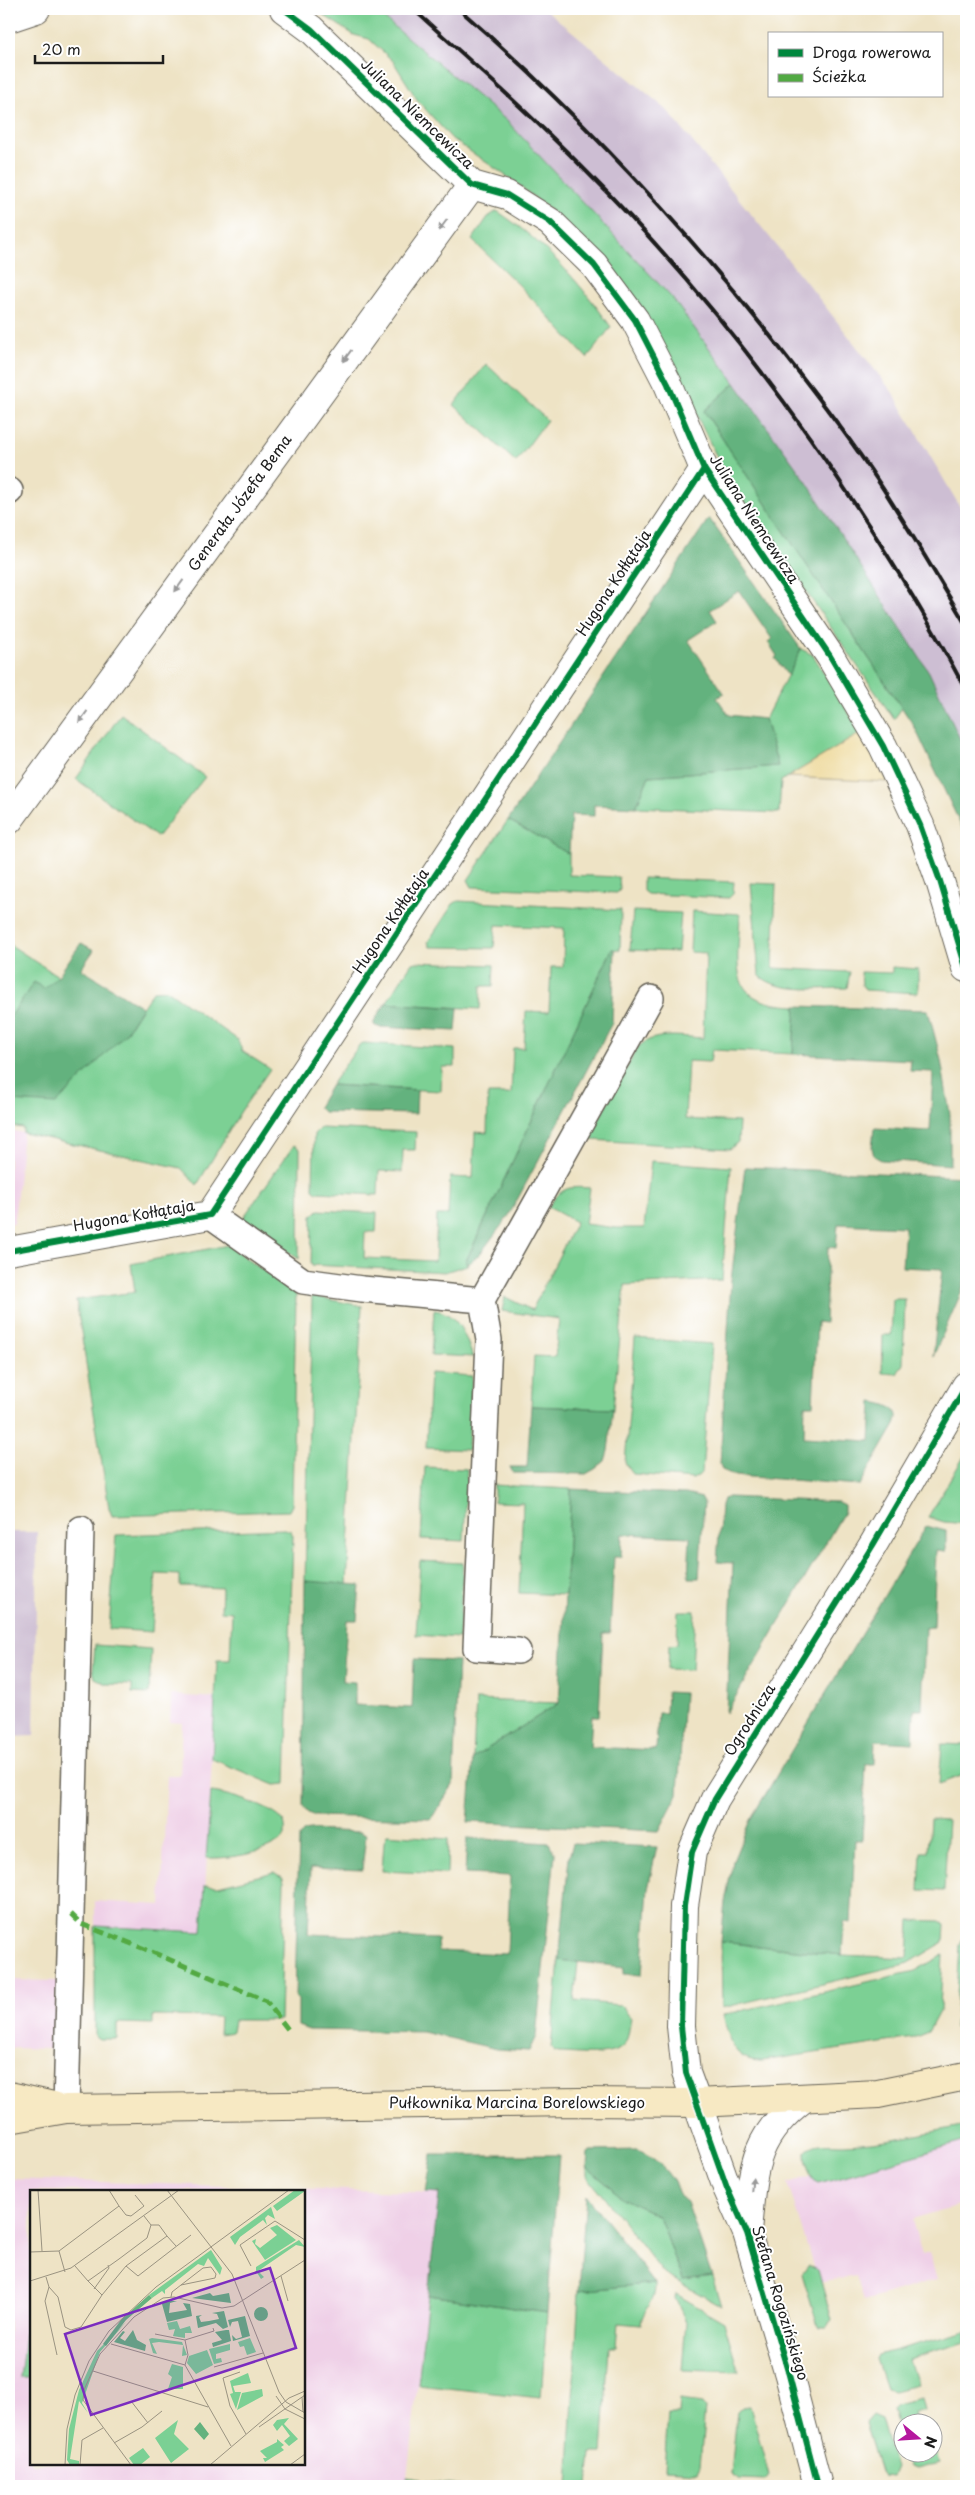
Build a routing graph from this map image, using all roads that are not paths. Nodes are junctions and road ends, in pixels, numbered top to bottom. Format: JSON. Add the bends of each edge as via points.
{"nodes":[{"id":1,"x":36,"y":9,"type":"edge"},
{"id":2,"x":284,"y":9,"type":"edge"},
{"id":3,"x":9,"y":18,"type":"edge"},
{"id":4,"x":472,"y":185,"type":"junction"},
{"id":5,"x":704,"y":469,"type":"junction"},
{"id":6,"x":9,"y":820,"type":"edge"},
{"id":7,"x":966,"y":968,"type":"edge"},
{"id":8,"x":651,"y":998,"type":"dead end"},
{"id":9,"x":210,"y":1215,"type":"junction"},
{"id":10,"x":9,"y":1251,"type":"edge"},
{"id":11,"x":482,"y":1300,"type":"junction"},
{"id":12,"x":966,"y":1386,"type":"edge"},
{"id":13,"x":81,"y":1529,"type":"dead end"},
{"id":14,"x":518,"y":1651,"type":"dead end"},
{"id":15,"x":966,"y":2076,"type":"edge"},
{"id":16,"x":9,"y":2096,"type":"edge"},
{"id":17,"x":804,"y":2098,"type":"junction"},
{"id":18,"x":697,"y":2103,"type":"junction"},
{"id":19,"x":66,"y":2109,"type":"junction"},
{"id":20,"x":9,"y":2119,"type":"edge"},
{"id":21,"x":747,"y":2233,"type":"junction"},
{"id":22,"x":818,"y":2486,"type":"edge"}],
"edges":[{"from":1,"to":3,"type":"street"},
{"from":2,"to":4,"type":"street","name":"Juliana Niemcewicza","via":[[311,29]]},
{"from":4,"to":5,"type":"street","name":"Juliana Niemcewicza","via":[[507,195],[550,222],[594,265],[635,320],[668,384]]},
{"from":4,"to":6,"type":"street","name":"Generała Józefa Bema","one_way":true},
{"from":5,"to":7,"type":"street","name":"Juliana Niemcewicza","via":[[830,656],[883,746],[920,824]]},
{"from":5,"to":9,"type":"street","name":"Hugona Kołłątaja"},
{"from":8,"to":11,"type":"lane"},
{"from":9,"to":10,"type":"street","name":"Hugona Kołłątaja"},
{"from":9,"to":11,"type":"lane","via":[[303,1281]]},
{"from":11,"to":14,"type":"lane","via":[[489,1340],[476,1648]]},
{"from":12,"to":18,"type":"street","name":"Ogrodnicza","via":[[868,1553],[715,1799],[692,1852],[681,1958],[682,2026],[686,2073]]},
{"from":13,"to":19,"type":"lane"},
{"from":15,"to":17,"type":"main road","name":"Pułkownika Marcina Borelowskiego","via":[[878,2094]]},
{"from":16,"to":19,"type":"main road","name":"Pułkownika Marcina Borelowskiego"},
{"from":17,"to":18,"type":"main road","name":"Pułkownika Marcina Borelowskiego"},
{"from":21,"to":17,"type":"street","name":"Stefana Rogozińskiego","one_way":true,"via":[[756,2159],[786,2111]]},
{"from":18,"to":19,"type":"main road","name":"Pułkownika Marcina Borelowskiego"},
{"from":18,"to":21,"type":"street","name":"Stefana Rogozińskiego","via":[[727,2188]]},
{"from":19,"to":20,"type":"main road","name":"Pułkownika Marcina Borelowskiego"},
{"from":21,"to":22,"type":"street","name":"Stefana Rogozińskiego"}]}
